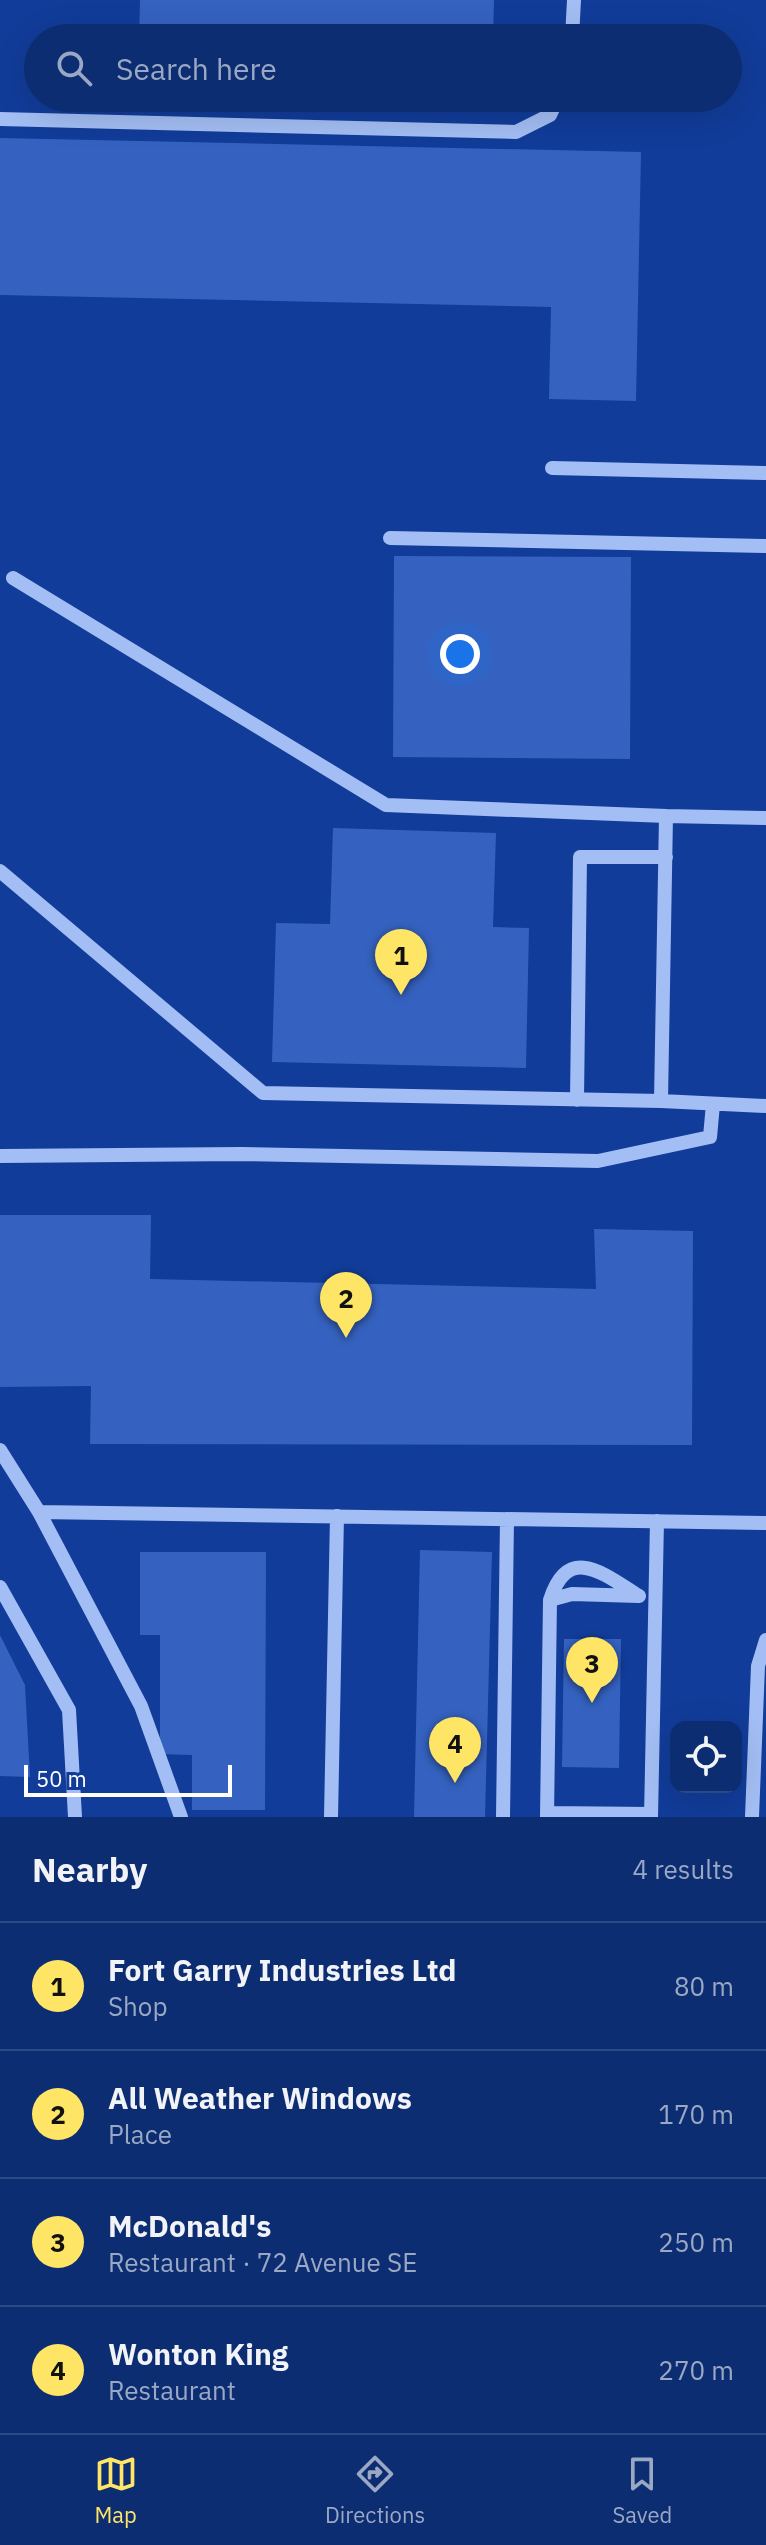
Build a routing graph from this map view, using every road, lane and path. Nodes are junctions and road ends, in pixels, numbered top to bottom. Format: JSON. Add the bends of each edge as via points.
{"nodes":[{"id":1,"x":574,"y":0,"type":"edge"},
{"id":2,"x":573,"y":24,"type":"edge"},
{"id":3,"x":551,"y":112,"type":"edge"},
{"id":4,"x":0,"y":119,"type":"edge"},
{"id":5,"x":552,"y":468,"type":"dead end"},
{"id":6,"x":766,"y":473,"type":"edge"},
{"id":7,"x":390,"y":538,"type":"dead end"},
{"id":8,"x":766,"y":546,"type":"edge"},
{"id":9,"x":13,"y":578,"type":"dead end"},
{"id":10,"x":666,"y":816,"type":"junction"},
{"id":11,"x":766,"y":818,"type":"edge"},
{"id":12,"x":666,"y":857,"type":"junction"},
{"id":13,"x":0,"y":871,"type":"edge"},
{"id":14,"x":577,"y":1100,"type":"junction"},
{"id":15,"x":661,"y":1101,"type":"junction"},
{"id":16,"x":713,"y":1104,"type":"junction"},
{"id":17,"x":766,"y":1106,"type":"edge"},
{"id":18,"x":0,"y":1156,"type":"edge"},
{"id":19,"x":0,"y":1450,"type":"edge"},
{"id":20,"x":39,"y":1512,"type":"junction"},
{"id":21,"x":337,"y":1516,"type":"junction"},
{"id":22,"x":507,"y":1519,"type":"junction"},
{"id":23,"x":657,"y":1521,"type":"junction"},
{"id":24,"x":766,"y":1523,"type":"edge"},
{"id":25,"x":0,"y":1587,"type":"edge"},
{"id":26,"x":639,"y":1596,"type":"junction"},
{"id":27,"x":656,"y":1596,"type":"junction"},
{"id":28,"x":550,"y":1600,"type":"junction"},
{"id":29,"x":766,"y":1640,"type":"edge"},
{"id":30,"x":547,"y":1815,"type":"edge"},
{"id":31,"x":651,"y":1815,"type":"edge"},
{"id":32,"x":75,"y":1817,"type":"edge"},
{"id":33,"x":181,"y":1817,"type":"edge"},
{"id":34,"x":331,"y":1817,"type":"edge"},
{"id":35,"x":503,"y":1817,"type":"edge"},
{"id":36,"x":752,"y":1817,"type":"edge"}],
"edges":[{"from":1,"to":2,"type":"street"},
{"from":3,"to":4,"type":"street","via":[[516,132]]},
{"from":5,"to":6,"type":"street"},
{"from":7,"to":8,"type":"street"},
{"from":9,"to":10,"type":"street","via":[[386,805]]},
{"from":10,"to":11,"type":"street"},
{"from":10,"to":12,"type":"street"},
{"from":12,"to":14,"type":"street","via":[[580,857]]},
{"from":12,"to":15,"type":"street"},
{"from":13,"to":14,"type":"street","via":[[263,1093]]},
{"from":14,"to":15,"type":"street"},
{"from":15,"to":16,"type":"street"},
{"from":16,"to":17,"type":"street"},
{"from":16,"to":18,"type":"street","via":[[710,1137],[598,1161],[241,1154]]},
{"from":19,"to":20,"type":"street"},
{"from":20,"to":21,"type":"street"},
{"from":20,"to":33,"type":"street","via":[[141,1706]]},
{"from":21,"to":22,"type":"street"},
{"from":21,"to":34,"type":"street"},
{"from":22,"to":23,"type":"street"},
{"from":22,"to":35,"type":"street"},
{"from":23,"to":24,"type":"street"},
{"from":23,"to":27,"type":"street"},
{"from":25,"to":32,"type":"street","via":[[69,1710]]},
{"from":26,"to":27,"type":"street"},
{"from":26,"to":28,"type":"street","via":[[572,1594]]},
{"from":26,"to":28,"type":"street","via":[[580,1566],[560,1577]]},
{"from":27,"to":31,"type":"street"},
{"from":28,"to":30,"type":"street"},
{"from":29,"to":36,"type":"street","via":[[758,1666]]},
{"from":30,"to":31,"type":"street"}]}
